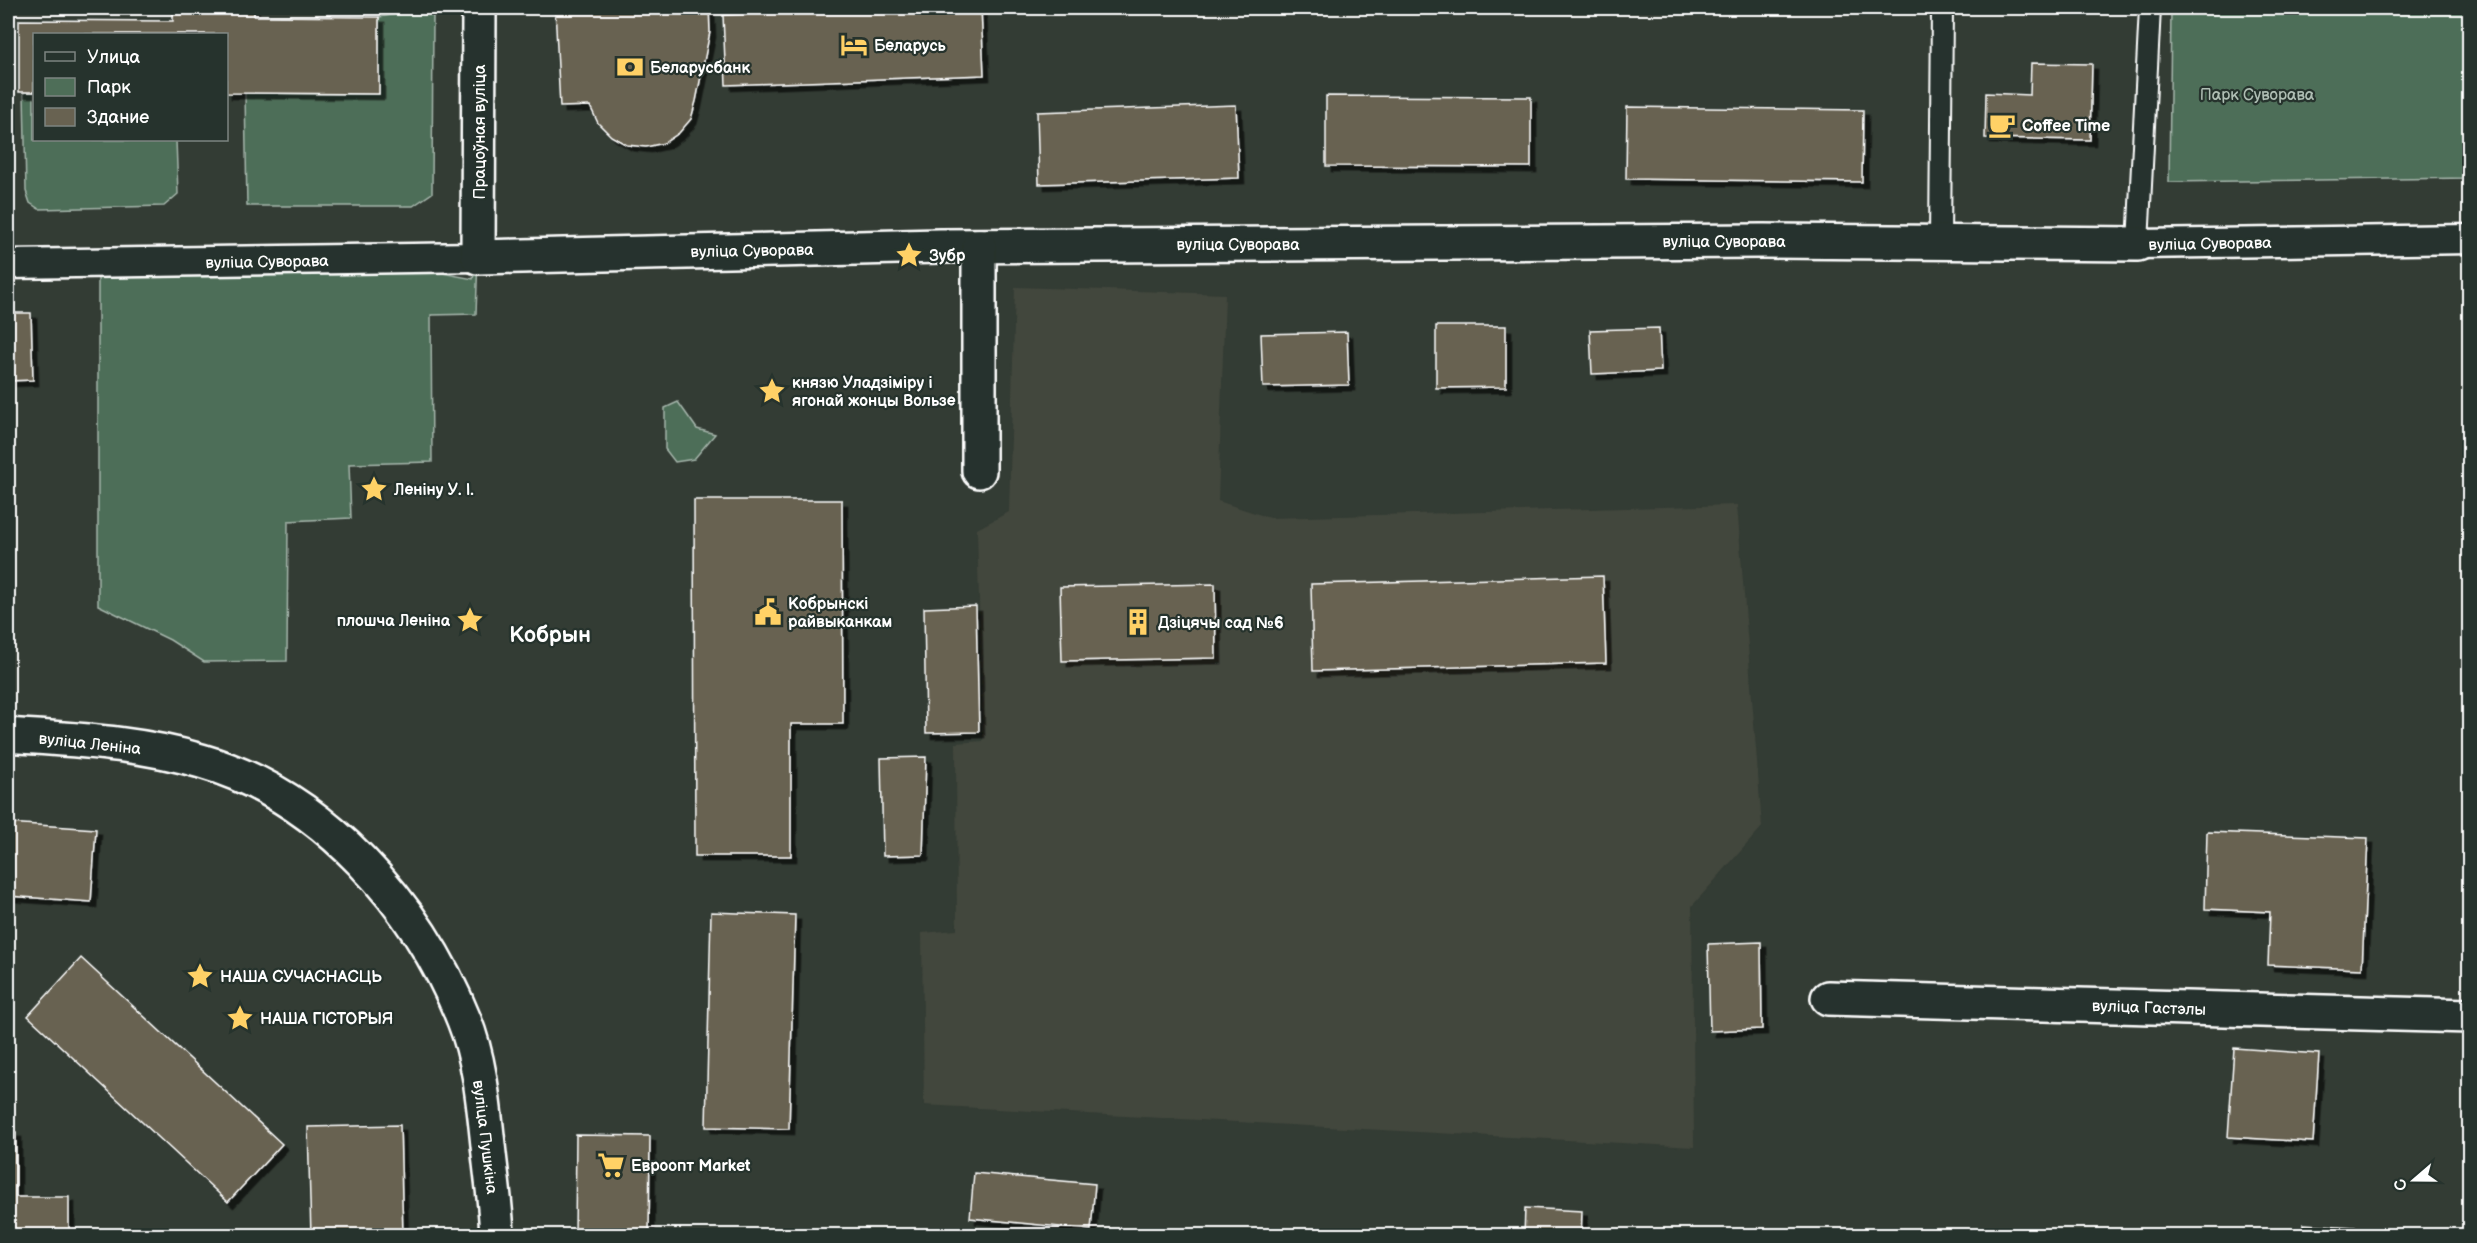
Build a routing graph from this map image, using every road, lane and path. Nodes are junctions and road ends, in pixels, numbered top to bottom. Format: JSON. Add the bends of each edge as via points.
{"nodes":[{"id":1,"x":479,"y":8,"type":"edge"},
{"id":2,"x":1942,"y":8,"type":"edge"},
{"id":3,"x":2150,"y":8,"type":"edge"},
{"id":4,"x":2469,"y":239,"type":"edge"},
{"id":5,"x":1940,"y":241,"type":"junction"},
{"id":6,"x":2138,"y":244,"type":"junction"},
{"id":7,"x":979,"y":246,"type":"junction"},
{"id":8,"x":478,"y":257,"type":"junction"},
{"id":9,"x":8,"y":264,"type":"edge"},
{"id":10,"x":979,"y":471,"type":"dead end"},
{"id":11,"x":8,"y":735,"type":"edge"},
{"id":12,"x":273,"y":790,"type":"joint"},
{"id":13,"x":1828,"y":998,"type":"dead end"},
{"id":14,"x":2469,"y":1016,"type":"edge"},
{"id":15,"x":497,"y":1236,"type":"edge"}],
"edges":[{"from":1,"to":8,"type":"street","name":"Працоўная вуліца"},
{"from":2,"to":5,"type":"lane"},
{"from":3,"to":6,"type":"lane"},
{"from":4,"to":6,"type":"street","name":"вуліца Суворава"},
{"from":5,"to":6,"type":"street","name":"вуліца Суворава"},
{"from":5,"to":7,"type":"street","name":"вуліца Суворава"},
{"from":7,"to":8,"type":"street","name":"вуліца Суворава"},
{"from":7,"to":10,"type":"street"},
{"from":8,"to":9,"type":"street","name":"вуліца Суворава"},
{"from":11,"to":12,"type":"street","name":"вуліца Леніна","via":[[128,744],[202,761]]},
{"from":12,"to":15,"type":"street","name":"вуліца Пушкіна","via":[[328,830],[381,882],[428,948],[465,1021],[483,1094]]},
{"from":13,"to":14,"type":"street","name":"вуліца Гастэлы"}]}
